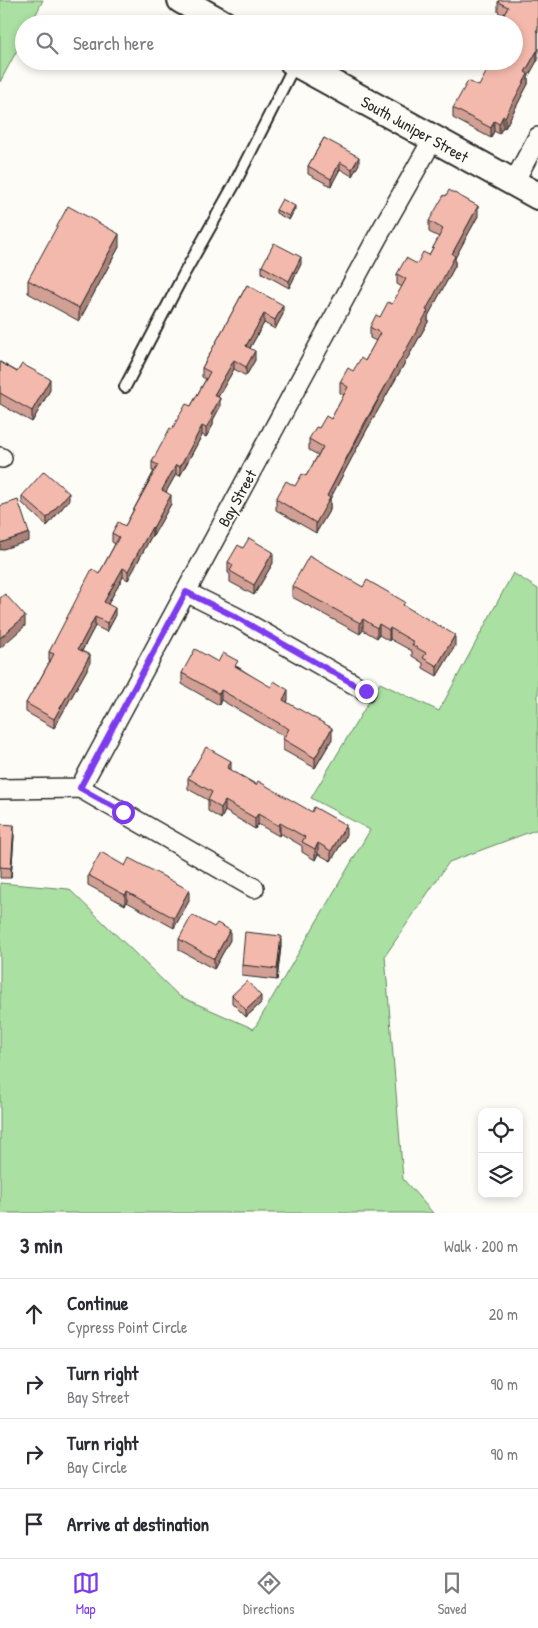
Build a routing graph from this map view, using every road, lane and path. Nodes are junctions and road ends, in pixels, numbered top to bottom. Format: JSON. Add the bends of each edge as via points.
{"nodes":[{"id":1,"x":181,"y":0,"type":"edge"},
{"id":2,"x":208,"y":15,"type":"edge"},
{"id":3,"x":290,"y":70,"type":"edge"},
{"id":4,"x":308,"y":70,"type":"edge"},
{"id":5,"x":538,"y":137,"type":"edge"},
{"id":6,"x":432,"y":139,"type":"junction"},
{"id":7,"x":514,"y":182,"type":"junction"},
{"id":8,"x":538,"y":196,"type":"edge"},
{"id":9,"x":125,"y":387,"type":"dead end"},
{"id":10,"x":186,"y":592,"type":"junction"},
{"id":11,"x":366,"y":691,"type":"dead end"},
{"id":12,"x":80,"y":788,"type":"junction"},
{"id":13,"x":0,"y":789,"type":"edge"},
{"id":14,"x":254,"y":888,"type":"dead end"}],
"edges":[{"from":1,"to":2,"type":"street"},
{"from":3,"to":9,"type":"lane","via":[[234,185]]},
{"from":4,"to":6,"type":"street","name":"South Juniper Street"},
{"from":5,"to":7,"type":"street"},
{"from":6,"to":7,"type":"street","name":"South Juniper Street"},
{"from":6,"to":10,"type":"street","name":"Bay Street"},
{"from":7,"to":8,"type":"street","name":"South Juniper Street"},
{"from":10,"to":11,"type":"street"},
{"from":10,"to":12,"type":"street","name":"Bay Street"},
{"from":12,"to":13,"type":"street"},
{"from":12,"to":14,"type":"street"}]}
